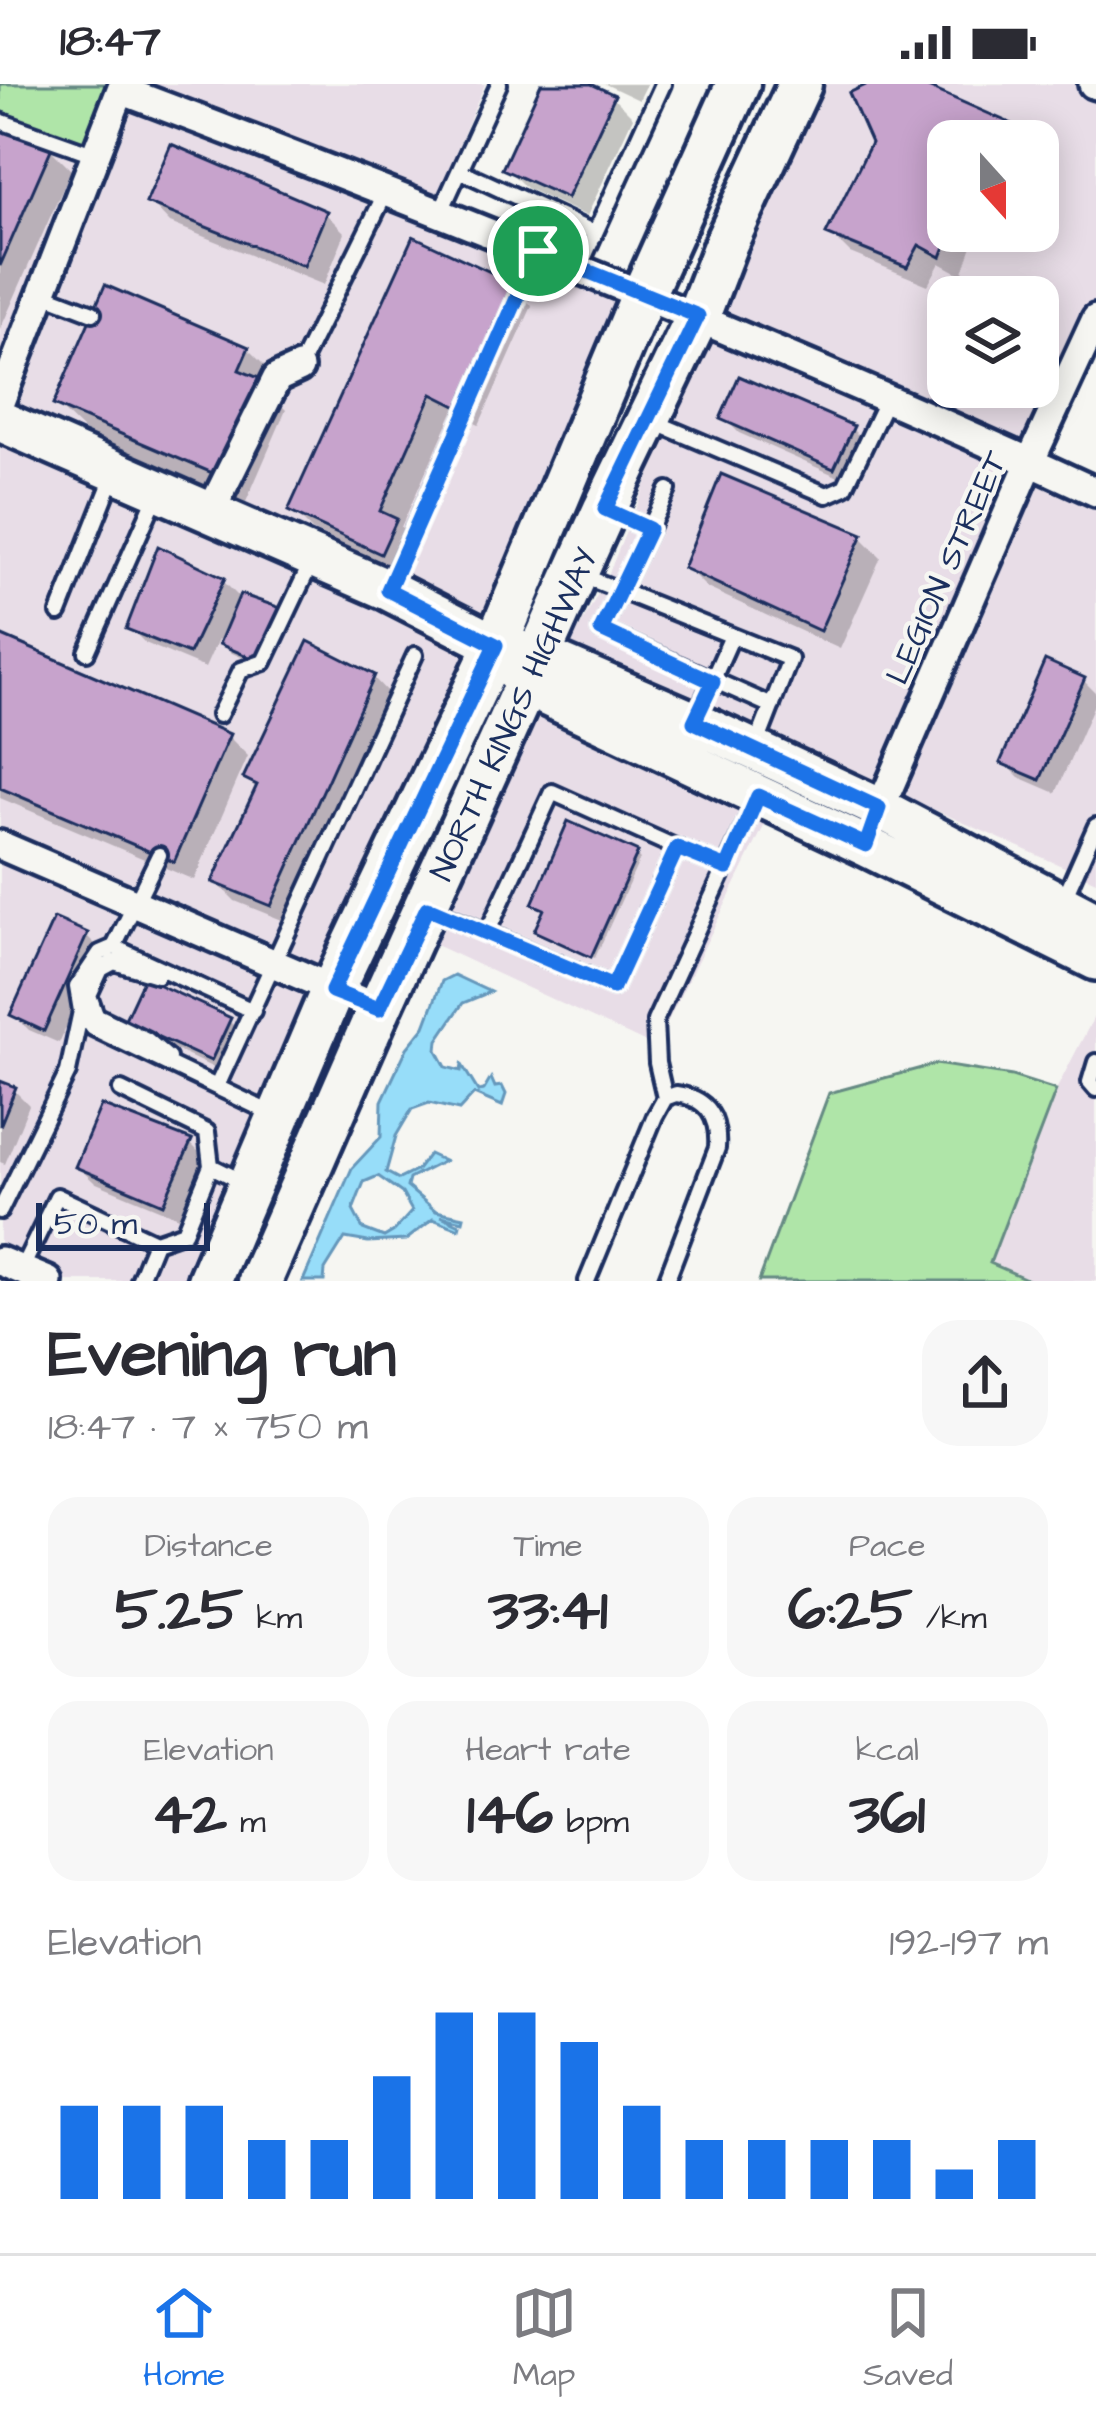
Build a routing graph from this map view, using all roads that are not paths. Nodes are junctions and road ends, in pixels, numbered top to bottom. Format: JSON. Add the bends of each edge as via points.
{"nodes":[{"id":1,"x":499,"y":84,"type":"edge"},
{"id":2,"x":663,"y":84,"type":"edge"},
{"id":3,"x":738,"y":84,"type":"edge"},
{"id":4,"x":800,"y":84,"type":"edge"},
{"id":5,"x":122,"y":87,"type":"edge"},
{"id":6,"x":8,"y":126,"type":"edge"},
{"id":7,"x":93,"y":154,"type":"junction"},
{"id":8,"x":461,"y":172,"type":"junction"},
{"id":9,"x":387,"y":190,"type":"junction"},
{"id":10,"x":441,"y":211,"type":"junction"},
{"id":11,"x":595,"y":233,"type":"junction"},
{"id":12,"x":538,"y":251,"type":"junction"},
{"id":13,"x":579,"y":268,"type":"junction"},
{"id":14,"x":41,"y":293,"type":"junction"},
{"id":15,"x":643,"y":295,"type":"junction"},
{"id":16,"x":93,"y":313,"type":"dead end"},
{"id":17,"x":698,"y":316,"type":"junction"},
{"id":18,"x":1096,"y":319,"type":"edge"},
{"id":19,"x":299,"y":368,"type":"joint"},
{"id":20,"x":886,"y":399,"type":"junction"},
{"id":21,"x":0,"y":402,"type":"edge"},
{"id":22,"x":0,"y":421,"type":"edge"},
{"id":23,"x":661,"y":425,"type":"junction"},
{"id":24,"x":1030,"y":462,"type":"junction"},
{"id":25,"x":115,"y":473,"type":"junction"},
{"id":26,"x":668,"y":490,"type":"dead end"},
{"id":27,"x":158,"y":492,"type":"junction"},
{"id":28,"x":1096,"y":492,"type":"edge"},
{"id":29,"x":605,"y":509,"type":"junction"},
{"id":30,"x":209,"y":515,"type":"junction"},
{"id":31,"x":649,"y":529,"type":"junction"},
{"id":32,"x":313,"y":558,"type":"junction"},
{"id":33,"x":576,"y":573,"type":"junction"},
{"id":34,"x":388,"y":590,"type":"junction"},
{"id":35,"x":620,"y":591,"type":"junction"},
{"id":36,"x":59,"y":613,"type":"dead end"},
{"id":37,"x":732,"y":636,"type":"junction"},
{"id":38,"x":496,"y":645,"type":"junction"},
{"id":39,"x":87,"y":652,"type":"dead end"},
{"id":40,"x":415,"y":655,"type":"dead end"},
{"id":41,"x":533,"y":671,"type":"junction"},
{"id":42,"x":713,"y":682,"type":"junction"},
{"id":43,"x":772,"y":706,"type":"junction"},
{"id":44,"x":219,"y":715,"type":"dead end"},
{"id":45,"x":694,"y":722,"type":"junction"},
{"id":46,"x":754,"y":751,"type":"junction"},
{"id":47,"x":758,"y":796,"type":"junction"},
{"id":48,"x":1096,"y":826,"type":"edge"},
{"id":49,"x":873,"y":827,"type":"junction"},
{"id":50,"x":0,"y":845,"type":"edge"},
{"id":51,"x":677,"y":848,"type":"junction"},
{"id":52,"x":159,"y":855,"type":"dead end"},
{"id":53,"x":727,"y":868,"type":"junction"},
{"id":54,"x":135,"y":904,"type":"junction"},
{"id":55,"x":427,"y":908,"type":"junction"},
{"id":56,"x":1078,"y":914,"type":"edge"},
{"id":57,"x":488,"y":933,"type":"junction"},
{"id":58,"x":114,"y":947,"type":"junction"},
{"id":59,"x":1096,"y":960,"type":"edge"},
{"id":60,"x":274,"y":965,"type":"junction"},
{"id":61,"x":332,"y":991,"type":"junction"},
{"id":62,"x":225,"y":996,"type":"junction"},
{"id":63,"x":379,"y":1009,"type":"junction"},
{"id":64,"x":81,"y":1011,"type":"junction"},
{"id":65,"x":253,"y":1011,"type":"junction"},
{"id":66,"x":1096,"y":1061,"type":"edge"},
{"id":67,"x":180,"y":1069,"type":"junction"},
{"id":68,"x":218,"y":1084,"type":"junction"},
{"id":69,"x":1096,"y":1089,"type":"edge"},
{"id":70,"x":121,"y":1090,"type":"dead end"},
{"id":71,"x":665,"y":1098,"type":"junction"},
{"id":72,"x":279,"y":1117,"type":"junction"},
{"id":73,"x":211,"y":1166,"type":"junction"},
{"id":74,"x":250,"y":1185,"type":"junction"},
{"id":75,"x":0,"y":1211,"type":"edge"},
{"id":76,"x":155,"y":1242,"type":"junction"},
{"id":77,"x":6,"y":1266,"type":"edge"},
{"id":78,"x":48,"y":1281,"type":"edge"},
{"id":79,"x":139,"y":1281,"type":"edge"},
{"id":80,"x":208,"y":1281,"type":"edge"},
{"id":81,"x":260,"y":1281,"type":"edge"},
{"id":82,"x":586,"y":1281,"type":"edge"},
{"id":83,"x":666,"y":1281,"type":"edge"}],
"edges":[{"from":1,"to":8,"type":"lane"},
{"from":2,"to":11,"type":"lane"},
{"from":3,"to":15,"type":"main road","name":"NORTH KINGS HIGHWAY"},
{"from":4,"to":17,"type":"main road","name":"NORTH KINGS HIGHWAY"},
{"from":5,"to":7,"type":"street"},
{"from":5,"to":9,"type":"street"},
{"from":6,"to":7,"type":"lane"},
{"from":7,"to":14,"type":"street"},
{"from":8,"to":10,"type":"lane"},
{"from":8,"to":11,"type":"lane"},
{"from":9,"to":10,"type":"street"},
{"from":9,"to":19,"type":"lane"},
{"from":10,"to":12,"type":"street"},
{"from":11,"to":13,"type":"lane"},
{"from":12,"to":13,"type":"street"},
{"from":12,"to":34,"type":"lane"},
{"from":13,"to":15,"type":"street"},
{"from":14,"to":16,"type":"lane"},
{"from":14,"to":21,"type":"street"},
{"from":15,"to":17,"type":"street"},
{"from":15,"to":38,"type":"main road","name":"NORTH KINGS HIGHWAY"},
{"from":17,"to":20,"type":"street"},
{"from":17,"to":23,"type":"main road","name":"NORTH KINGS HIGHWAY"},
{"from":18,"to":24,"type":"street","name":"LEGION STREET"},
{"from":19,"to":30,"type":"street","via":[[277,378]]},
{"from":20,"to":23,"type":"lane","via":[[845,487],[827,495]]},
{"from":20,"to":24,"type":"street"},
{"from":22,"to":25,"type":"main road"},
{"from":23,"to":29,"type":"main road","name":"NORTH KINGS HIGHWAY"},
{"from":24,"to":28,"type":"street"},
{"from":24,"to":49,"type":"street","name":"LEGION STREET"},
{"from":25,"to":27,"type":"main road"},
{"from":25,"to":36,"type":"lane"},
{"from":26,"to":31,"type":"lane"},
{"from":27,"to":30,"type":"main road"},
{"from":27,"to":39,"type":"lane"},
{"from":29,"to":31,"type":"lane"},
{"from":29,"to":33,"type":"main road","name":"NORTH KINGS HIGHWAY"},
{"from":30,"to":32,"type":"main road"},
{"from":31,"to":35,"type":"lane"},
{"from":32,"to":34,"type":"main road"},
{"from":32,"to":44,"type":"lane","via":[[264,662],[241,670]]},
{"from":33,"to":35,"type":"lane"},
{"from":33,"to":41,"type":"main road","name":"NORTH KINGS HIGHWAY"},
{"from":34,"to":38,"type":"main road"},
{"from":35,"to":37,"type":"lane"},
{"from":35,"to":42,"type":"lane","via":[[601,630]]},
{"from":37,"to":42,"type":"lane"},
{"from":37,"to":43,"type":"lane","via":[[790,659]]},
{"from":38,"to":41,"type":"main road"},
{"from":38,"to":61,"type":"main road","name":"NORTH KINGS HIGHWAY"},
{"from":40,"to":60,"type":"lane"},
{"from":41,"to":45,"type":"main road"},
{"from":41,"to":47,"type":"main road"},
{"from":41,"to":55,"type":"main road","name":"NORTH KINGS HIGHWAY"},
{"from":42,"to":43,"type":"lane"},
{"from":42,"to":45,"type":"lane"},
{"from":43,"to":46,"type":"lane"},
{"from":45,"to":46,"type":"main road"},
{"from":46,"to":49,"type":"main road"},
{"from":47,"to":49,"type":"main road"},
{"from":47,"to":53,"type":"lane"},
{"from":48,"to":56,"type":"lane"},
{"from":49,"to":56,"type":"main road"},
{"from":49,"to":59,"type":"main road"},
{"from":50,"to":54,"type":"street"},
{"from":51,"to":53,"type":"lane"},
{"from":51,"to":57,"type":"lane","via":[[613,987]]},
{"from":51,"to":57,"type":"lane","via":[[552,792]]},
{"from":52,"to":54,"type":"lane"},
{"from":53,"to":71,"type":"lane","via":[[655,1021]]},
{"from":54,"to":58,"type":"lane"},
{"from":54,"to":60,"type":"street"},
{"from":55,"to":57,"type":"lane"},
{"from":55,"to":63,"type":"main road","name":"NORTH KINGS HIGHWAY"},
{"from":58,"to":62,"type":"lane"},
{"from":58,"to":64,"type":"lane","via":[[82,976]]},
{"from":60,"to":61,"type":"street"},
{"from":60,"to":65,"type":"lane"},
{"from":61,"to":63,"type":"street"},
{"from":61,"to":72,"type":"main road","name":"NORTH KINGS HIGHWAY"},
{"from":62,"to":65,"type":"lane"},
{"from":62,"to":67,"type":"lane","via":[[114,962],[101,969],[89,995],[97,1015],[147,1040]]},
{"from":63,"to":81,"type":"main road","name":"NORTH KINGS HIGHWAY"},
{"from":64,"to":67,"type":"lane","via":[[93,1028]]},
{"from":64,"to":75,"type":"lane","via":[[68,1072]]},
{"from":65,"to":68,"type":"lane"},
{"from":66,"to":69,"type":"lane"},
{"from":67,"to":68,"type":"lane"},
{"from":68,"to":72,"type":"lane"},
{"from":70,"to":73,"type":"lane","via":[[207,1132]]},
{"from":71,"to":82,"type":"lane"},
{"from":71,"to":83,"type":"lane","via":[[697,1100],[718,1129]]},
{"from":72,"to":74,"type":"main road","name":"NORTH KINGS HIGHWAY"},
{"from":73,"to":74,"type":"lane"},
{"from":73,"to":76,"type":"lane","via":[[184,1232]]},
{"from":74,"to":80,"type":"main road","name":"NORTH KINGS HIGHWAY"},
{"from":76,"to":77,"type":"lane","via":[[57,1196]]},
{"from":76,"to":79,"type":"lane"},
{"from":77,"to":78,"type":"street"}]}
